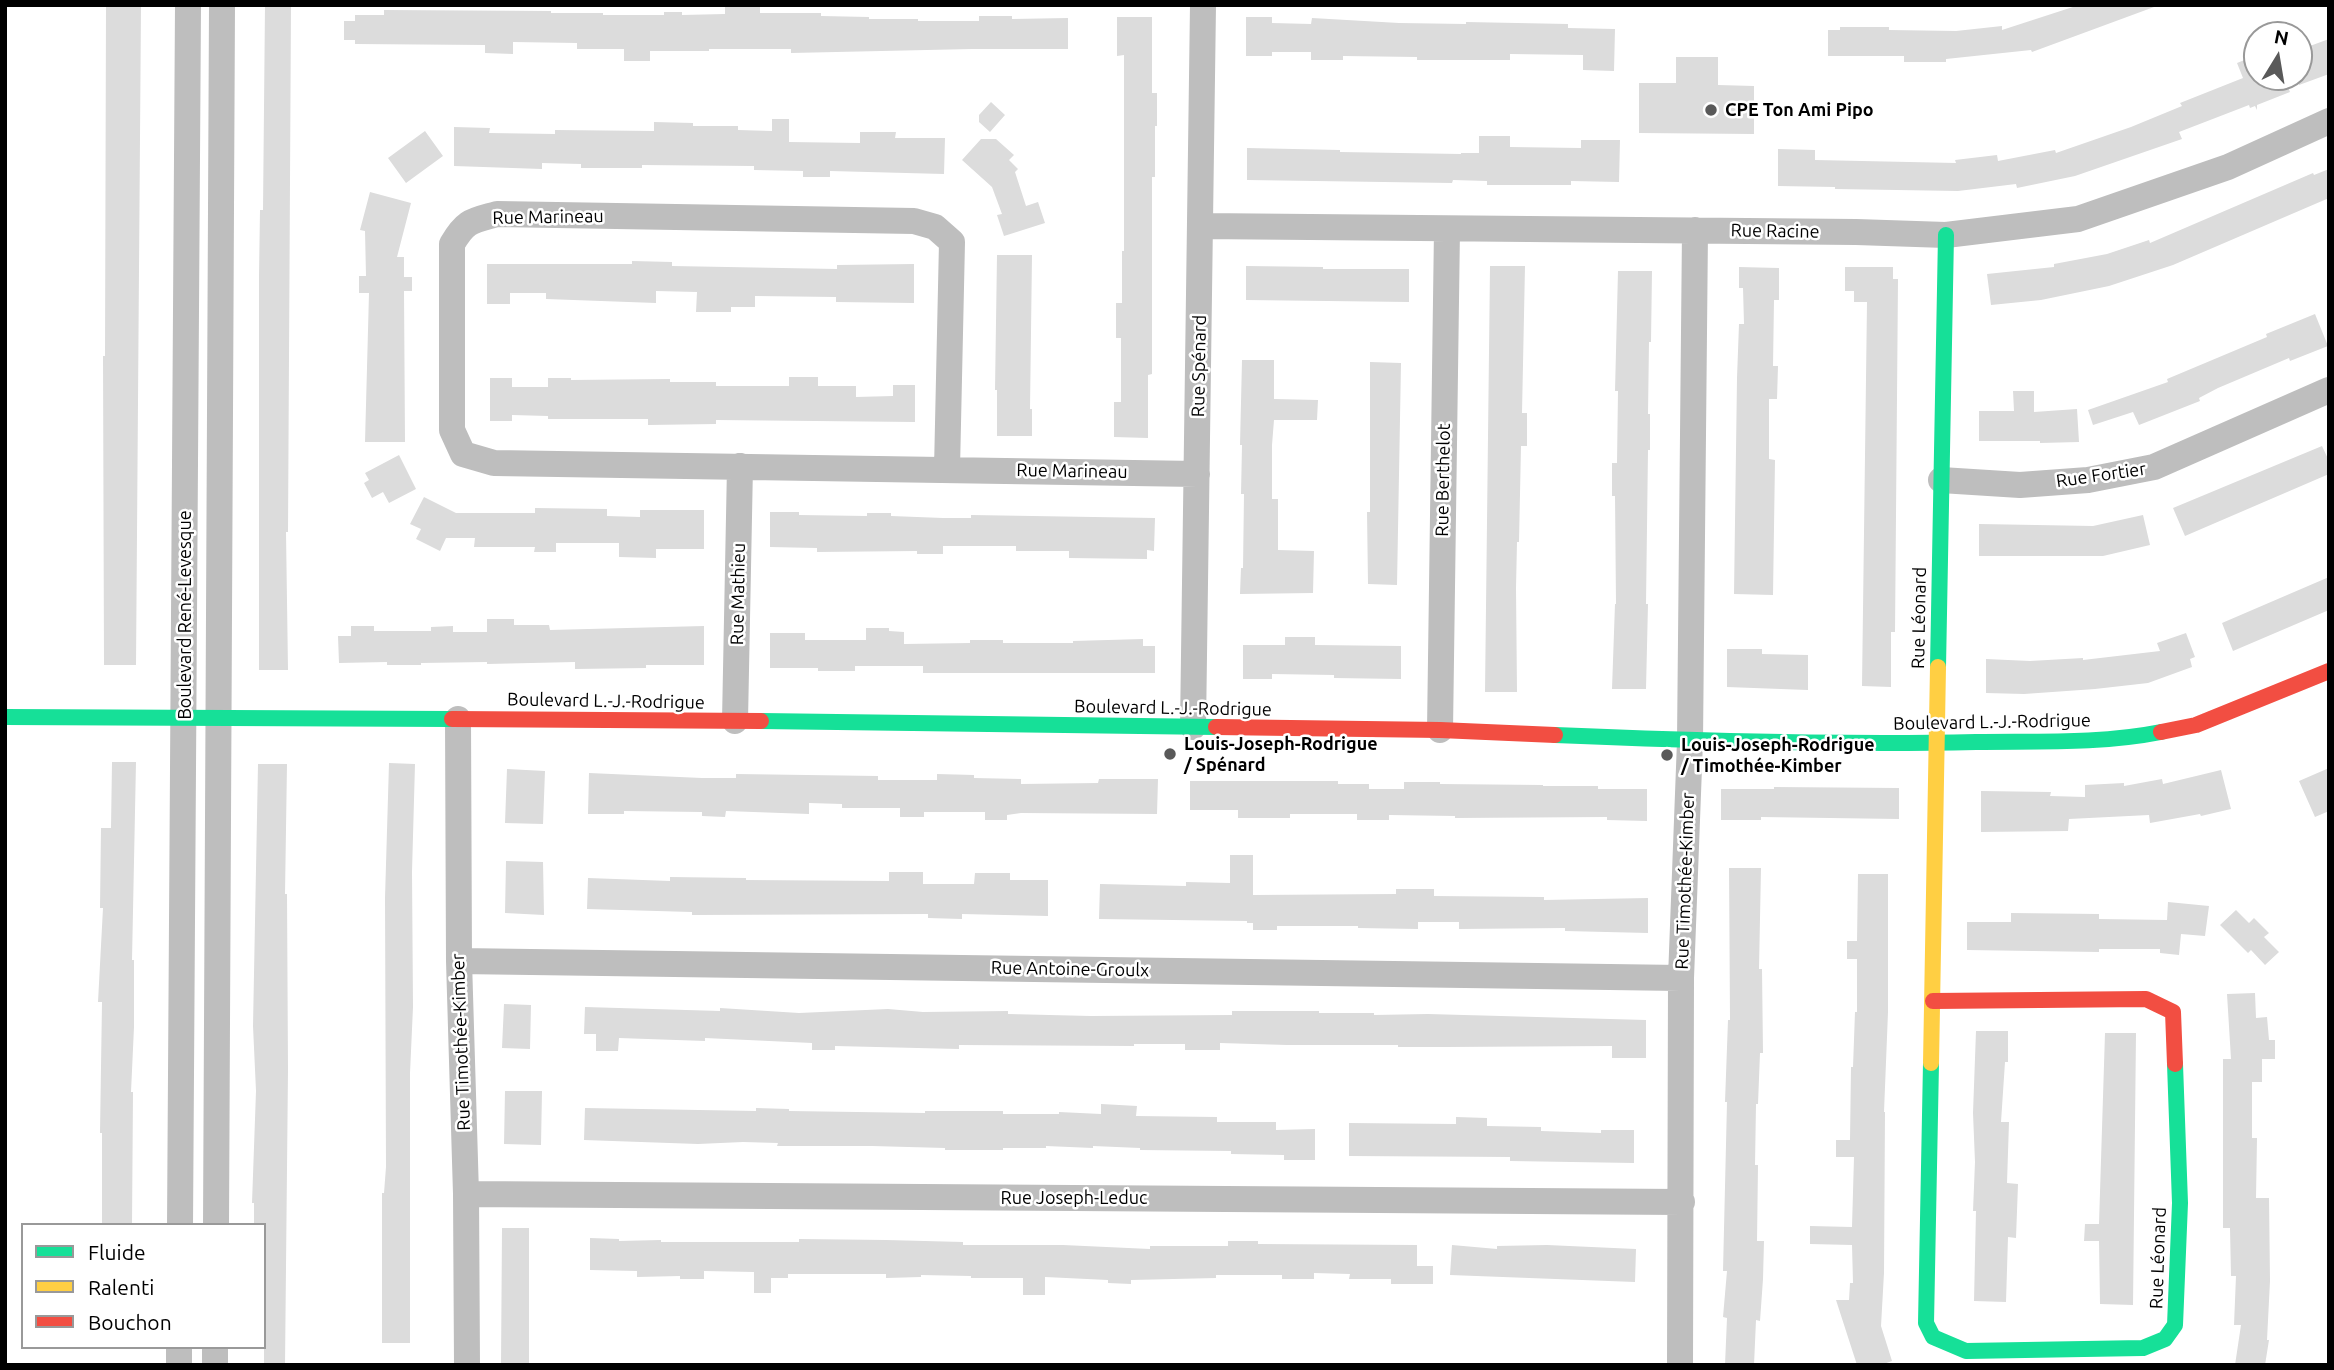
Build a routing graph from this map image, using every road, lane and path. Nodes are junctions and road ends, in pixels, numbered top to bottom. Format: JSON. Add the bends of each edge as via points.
{"nodes":[{"id":1,"x":188,"y":5,"type":"edge"},
{"id":2,"x":222,"y":5,"type":"edge"},
{"id":3,"x":1203,"y":5,"type":"edge"},
{"id":4,"x":2329,"y":121,"type":"edge"},
{"id":5,"x":1201,"y":226,"type":"junction"},
{"id":6,"x":1447,"y":229,"type":"junction"},
{"id":7,"x":1695,"y":230,"type":"junction"},
{"id":8,"x":1946,"y":236,"type":"junction"},
{"id":9,"x":2329,"y":390,"type":"edge"},
{"id":10,"x":740,"y":466,"type":"junction"},
{"id":11,"x":947,"y":469,"type":"junction"},
{"id":12,"x":1197,"y":474,"type":"junction"},
{"id":13,"x":1941,"y":481,"type":"junction"},
{"id":14,"x":2329,"y":671,"type":"edge"},
{"id":15,"x":5,"y":716,"type":"edge"},
{"id":16,"x":184,"y":718,"type":"junction"},
{"id":17,"x":220,"y":718,"type":"junction"},
{"id":18,"x":458,"y":719,"type":"junction"},
{"id":19,"x":735,"y":721,"type":"junction"},
{"id":20,"x":1193,"y":727,"type":"junction"},
{"id":21,"x":1440,"y":730,"type":"junction"},
{"id":22,"x":1690,"y":741,"type":"junction"},
{"id":23,"x":1937,"y":743,"type":"junction"},
{"id":24,"x":459,"y":961,"type":"junction"},
{"id":25,"x":1681,"y":978,"type":"junction"},
{"id":26,"x":1933,"y":1002,"type":"junction"},
{"id":27,"x":466,"y":1194,"type":"junction"},
{"id":28,"x":1682,"y":1202,"type":"junction"},
{"id":29,"x":180,"y":1223,"type":"edge"},
{"id":30,"x":216,"y":1223,"type":"edge"},
{"id":31,"x":467,"y":1365,"type":"edge"},
{"id":32,"x":1680,"y":1365,"type":"edge"}],
"edges":[{"from":1,"to":16,"type":"street","name":"Boulevard René-Levesque"},
{"from":2,"to":17,"type":"street","name":"Boulevard René-Levesque"},
{"from":3,"to":5,"type":"street","name":"Rue Spénard"},
{"from":4,"to":8,"type":"street","name":"Rue Racine","via":[[2228,167],[2078,219]]},
{"from":5,"to":6,"type":"street","name":"Rue Racine"},
{"from":5,"to":12,"type":"street","name":"Rue Spénard"},
{"from":6,"to":7,"type":"street","name":"Rue Racine"},
{"from":6,"to":21,"type":"street","name":"Rue Berthelot"},
{"from":7,"to":8,"type":"street","name":"Rue Racine"},
{"from":7,"to":22,"type":"street","name":"Rue Timothée-Kimber"},
{"from":8,"to":13,"type":"street","name":"Rue Léonard"},
{"from":9,"to":13,"type":"street","name":"Rue Fortier","via":[[2154,467],[2088,480],[2020,485]]},
{"from":10,"to":11,"type":"street","name":"Rue Marineau"},
{"from":10,"to":11,"type":"street","name":"Rue Marineau","via":[[494,463],[463,454],[452,430],[452,244],[461,228],[498,214],[914,221],[935,227],[952,242]]},
{"from":10,"to":19,"type":"street","name":"Rue Mathieu"},
{"from":11,"to":12,"type":"street","name":"Rue Marineau"},
{"from":12,"to":20,"type":"street","name":"Rue Spénard"},
{"from":13,"to":23,"type":"street","name":"Rue Léonard"},
{"from":14,"to":23,"type":"street","name":"Boulevard L.-J.-Rodrigue","via":[[2169,732],[2094,740]]},
{"from":15,"to":16,"type":"street","name":"Boulevard L.-J.-Rodrigue"},
{"from":16,"to":17,"type":"street","name":"Boulevard L.-J.-Rodrigue"},
{"from":16,"to":29,"type":"street","name":"Boulevard René-Levesque"},
{"from":17,"to":18,"type":"street","name":"Boulevard L.-J.-Rodrigue"},
{"from":17,"to":30,"type":"street","name":"Boulevard René-Levesque"},
{"from":18,"to":19,"type":"street","name":"Boulevard L.-J.-Rodrigue"},
{"from":18,"to":24,"type":"street","name":"Rue Timothée-Kimber"},
{"from":19,"to":20,"type":"street","name":"Boulevard L.-J.-Rodrigue"},
{"from":20,"to":21,"type":"street","name":"Boulevard L.-J.-Rodrigue"},
{"from":21,"to":22,"type":"street","name":"Boulevard L.-J.-Rodrigue"},
{"from":22,"to":23,"type":"street","name":"Boulevard L.-J.-Rodrigue"},
{"from":22,"to":25,"type":"street","name":"Rue Timothée-Kimber"},
{"from":23,"to":26,"type":"street","name":"Rue Léonard"},
{"from":24,"to":25,"type":"street","name":"Rue Antoine-Groulx"},
{"from":24,"to":27,"type":"street","name":"Rue Timothée-Kimber"},
{"from":25,"to":28,"type":"street","name":"Rue Timothée-Kimber"},
{"from":26,"to":26,"type":"street","name":"Rue Léonard","via":[[1926,1323],[1933,1337],[1966,1351],[2143,1348],[2165,1339],[2175,1325],[2180,1203],[2173,1012],[2146,999]]},
{"from":27,"to":28,"type":"street","name":"Rue Joseph-Leduc"},
{"from":27,"to":31,"type":"street","name":"Rue Timothée-Kimber"},
{"from":28,"to":32,"type":"street","name":"Rue Timothée-Kimber"}]}
